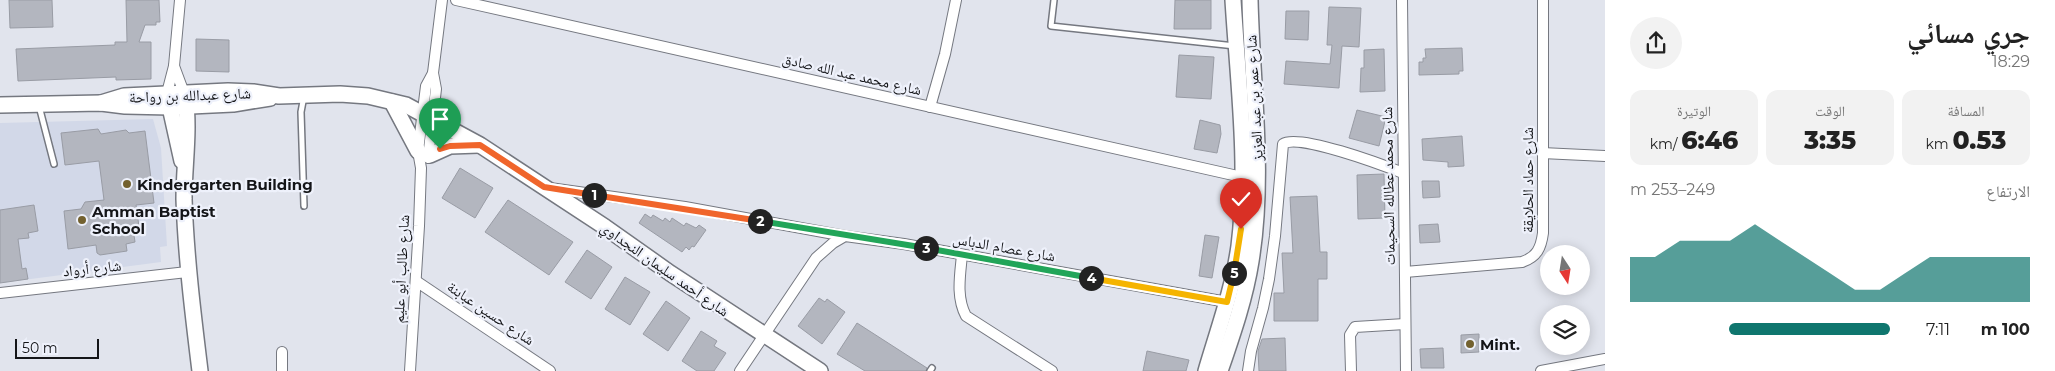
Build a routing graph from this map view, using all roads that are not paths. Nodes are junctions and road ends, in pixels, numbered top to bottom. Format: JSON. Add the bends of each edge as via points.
{"nodes":[{"id":1,"x":180,"y":0,"type":"edge"},
{"id":2,"x":442,"y":0,"type":"edge"},
{"id":3,"x":456,"y":0,"type":"edge"},
{"id":4,"x":956,"y":0,"type":"edge"},
{"id":5,"x":1054,"y":0,"type":"edge"},
{"id":6,"x":1233,"y":0,"type":"edge"},
{"id":7,"x":1250,"y":0,"type":"edge"},
{"id":8,"x":1402,"y":0,"type":"edge"},
{"id":9,"x":1543,"y":0,"type":"edge"},
{"id":10,"x":1236,"y":46,"type":"junction"},
{"id":11,"x":174,"y":66,"type":"junction"},
{"id":12,"x":304,"y":95,"type":"junction"},
{"id":13,"x":169,"y":100,"type":"junction"},
{"id":14,"x":185,"y":100,"type":"junction"},
{"id":15,"x":392,"y":102,"type":"junction"},
{"id":16,"x":38,"y":104,"type":"junction"},
{"id":17,"x":0,"y":106,"type":"edge"},
{"id":18,"x":930,"y":107,"type":"junction"},
{"id":19,"x":428,"y":116,"type":"junction"},
{"id":20,"x":480,"y":145,"type":"junction"},
{"id":21,"x":424,"y":153,"type":"junction"},
{"id":22,"x":1542,"y":153,"type":"junction"},
{"id":23,"x":1605,"y":156,"type":"edge"},
{"id":24,"x":54,"y":164,"type":"dead end"},
{"id":25,"x":184,"y":167,"type":"junction"},
{"id":26,"x":1403,"y":172,"type":"junction"},
{"id":27,"x":1242,"y":177,"type":"junction"},
{"id":28,"x":544,"y":187,"type":"junction"},
{"id":29,"x":304,"y":206,"type":"dead end"},
{"id":30,"x":845,"y":236,"type":"junction"},
{"id":31,"x":962,"y":254,"type":"junction"},
{"id":32,"x":187,"y":272,"type":"junction"},
{"id":33,"x":1405,"y":272,"type":"junction"},
{"id":34,"x":416,"y":281,"type":"junction"},
{"id":35,"x":0,"y":293,"type":"edge"},
{"id":36,"x":1227,"y":302,"type":"junction"},
{"id":37,"x":1405,"y":324,"type":"junction"},
{"id":38,"x":763,"y":335,"type":"junction"},
{"id":39,"x":282,"y":352,"type":"dead end"},
{"id":40,"x":1605,"y":359,"type":"edge"},
{"id":41,"x":1591,"y":367,"type":"edge"},
{"id":42,"x":200,"y":371,"type":"edge"},
{"id":43,"x":282,"y":371,"type":"edge"},
{"id":44,"x":410,"y":371,"type":"edge"},
{"id":45,"x":550,"y":371,"type":"edge"},
{"id":46,"x":740,"y":371,"type":"edge"},
{"id":47,"x":820,"y":371,"type":"edge"},
{"id":48,"x":1052,"y":371,"type":"edge"},
{"id":49,"x":1217,"y":371,"type":"edge"},
{"id":50,"x":1248,"y":371,"type":"edge"},
{"id":51,"x":1351,"y":371,"type":"edge"},
{"id":52,"x":1406,"y":371,"type":"edge"},
{"id":53,"x":1541,"y":371,"type":"edge"}],
"edges":[{"from":1,"to":11,"type":"street"},
{"from":2,"to":19,"type":"street","name":"شارع طالب أبو عليم","via":[[433,73],[436,89]]},
{"from":3,"to":18,"type":"street","name":"شارع محمد عبد الله صادق"},
{"from":4,"to":18,"type":"street"},
{"from":5,"to":10,"type":"lane","via":[[1051,26]]},
{"from":6,"to":10,"type":"street","name":"شارع عمر بن عبد العزيز"},
{"from":7,"to":49,"type":"street","name":"شارع عمر بن عبد العزيز","via":[[1257,145],[1256,217],[1246,288]]},
{"from":8,"to":26,"type":"street","name":"شارع محمد عطالله السحيمات"},
{"from":9,"to":22,"type":"street","name":"شارع حماد الحلايقة"},
{"from":10,"to":27,"type":"street","name":"شارع عمر بن عبد العزيز"},
{"from":11,"to":13,"type":"street"},
{"from":11,"to":14,"type":"street"},
{"from":12,"to":14,"type":"street","name":"شارع عبدالله بن رواحة","via":[[246,103]]},
{"from":12,"to":15,"type":"street","name":"شارع عبدالله بن رواحة","via":[[340,94]]},
{"from":12,"to":29,"type":"lane","via":[[301,112]]},
{"from":13,"to":14,"type":"street","name":"شارع عبدالله بن رواحة"},
{"from":13,"to":16,"type":"street","name":"شارع عبدالله بن رواحة","via":[[125,106]]},
{"from":13,"to":25,"type":"street","via":[[177,149]]},
{"from":14,"to":25,"type":"street","via":[[187,148]]},
{"from":15,"to":19,"type":"street","name":"شارع عبدالله بن رواحة"},
{"from":15,"to":21,"type":"street"},
{"from":16,"to":17,"type":"street","name":"شارع عبدالله بن رواحة"},
{"from":16,"to":24,"type":"lane"},
{"from":18,"to":27,"type":"street","name":"شارع محمد عبد الله صادق"},
{"from":19,"to":20,"type":"street","name":"شارع أحمد سليمان النجداوي"},
{"from":19,"to":21,"type":"street","name":"شارع طالب أبو عليم"},
{"from":20,"to":21,"type":"street","via":[[450,146]]},
{"from":20,"to":28,"type":"street","name":"شارع أحمد سليمان النجداوي"},
{"from":21,"to":34,"type":"street","name":"شارع طالب أبو عليم"},
{"from":22,"to":23,"type":"street"},
{"from":22,"to":33,"type":"street","name":"شارع حماد الحلايقة","via":[[1542,244],[1532,258],[1513,263]]},
{"from":25,"to":32,"type":"street"},
{"from":26,"to":33,"type":"street","name":"شارع محمد عطالله السحيمات"},
{"from":26,"to":50,"type":"street","via":[[1312,144],[1291,140],[1283,144],[1270,271]]},
{"from":27,"to":36,"type":"street","name":"شارع عمر بن عبد العزيز","via":[[1238,249]]},
{"from":28,"to":30,"type":"street","name":"شارع عصام الدباس"},
{"from":28,"to":38,"type":"street","name":"شارع أحمد سليمان النجداوي"},
{"from":30,"to":31,"type":"street","name":"شارع عصام الدباس"},
{"from":30,"to":38,"type":"street","via":[[816,258]]},
{"from":31,"to":36,"type":"street","name":"شارع عصام الدباس"},
{"from":31,"to":48,"type":"street","via":[[960,296],[966,316]]},
{"from":32,"to":35,"type":"street","name":"شارع أرواد"},
{"from":32,"to":42,"type":"street"},
{"from":33,"to":37,"type":"street","name":"شارع محمد عطالله السحيمات"},
{"from":34,"to":44,"type":"street","name":"شارع طالب أبو عليم"},
{"from":34,"to":45,"type":"street","name":"شارع حسين عبابنة"},
{"from":36,"to":49,"type":"street","name":"شارع عمر بن عبد العزيز"},
{"from":37,"to":51,"type":"street","via":[[1355,327],[1350,335]]},
{"from":37,"to":52,"type":"street","name":"شارع محمد عطالله السحيمات"},
{"from":38,"to":46,"type":"street"},
{"from":38,"to":47,"type":"street","name":"شارع أحمد سليمان النجداوي"},
{"from":39,"to":43,"type":"street"},
{"from":40,"to":41,"type":"street"},
{"from":41,"to":53,"type":"street"}]}
